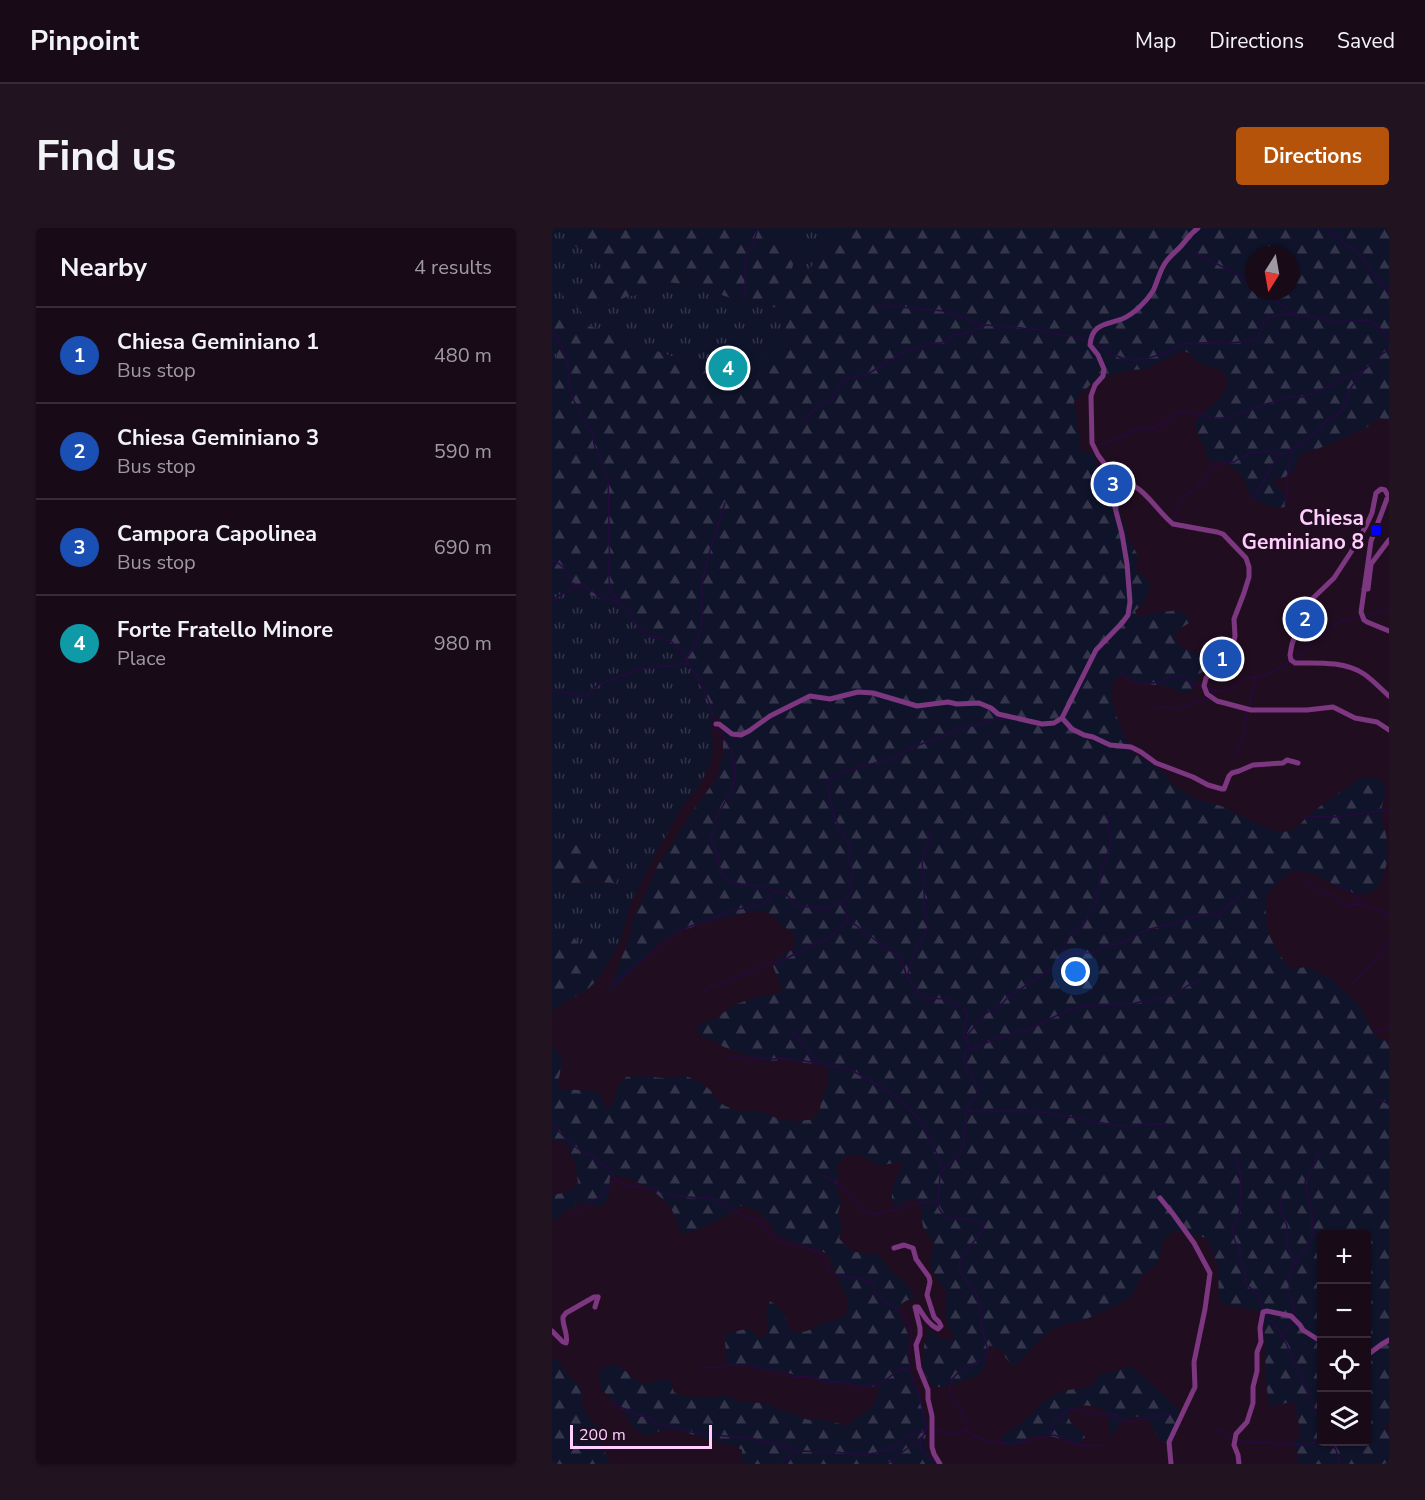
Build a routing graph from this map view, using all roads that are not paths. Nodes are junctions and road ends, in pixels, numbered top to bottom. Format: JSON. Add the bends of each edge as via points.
{"nodes":[{"id":1,"x":1198,"y":228,"type":"edge"},
{"id":2,"x":1119,"y":482,"type":"junction"},
{"id":3,"x":1389,"y":540,"type":"edge"},
{"id":4,"x":1364,"y":589,"type":"junction"},
{"id":5,"x":1389,"y":631,"type":"edge"},
{"id":6,"x":1389,"y":696,"type":"edge"},
{"id":7,"x":1062,"y":718,"type":"junction"},
{"id":8,"x":716,"y":724,"type":"dead end"},
{"id":9,"x":1389,"y":730,"type":"edge"},
{"id":10,"x":1298,"y":763,"type":"dead end"},
{"id":11,"x":1160,"y":1198,"type":"dead end"},
{"id":12,"x":894,"y":1248,"type":"dead end"},
{"id":13,"x":595,"y":1307,"type":"dead end"},
{"id":14,"x":552,"y":1331,"type":"edge"},
{"id":15,"x":1317,"y":1338,"type":"edge"},
{"id":16,"x":1389,"y":1340,"type":"edge"},
{"id":17,"x":1371,"y":1352,"type":"edge"},
{"id":18,"x":940,"y":1464,"type":"edge"},
{"id":19,"x":1171,"y":1464,"type":"edge"},
{"id":20,"x":1239,"y":1464,"type":"edge"}],
"edges":[{"from":1,"to":2,"type":"street","via":[[1164,265],[1146,300],[1136,310],[1090,336],[1090,345],[1104,369],[1091,396],[1092,443]]},
{"from":2,"to":7,"type":"street","via":[[1112,496],[1127,564],[1131,602],[1128,615],[1096,650]]},
{"from":2,"to":9,"type":"street","via":[[1143,492],[1173,524],[1222,534],[1250,567],[1234,619],[1233,647],[1223,664],[1206,678],[1207,694],[1217,701],[1251,710],[1333,707]]},
{"from":3,"to":4,"type":"street","via":[[1371,564],[1368,589]]},
{"from":4,"to":5,"type":"street","via":[[1364,620]]},
{"from":4,"to":6,"type":"street","via":[[1371,541],[1388,496],[1383,489],[1376,493],[1366,526],[1334,578],[1308,603],[1290,655],[1295,663],[1330,663],[1355,669]]},
{"from":7,"to":8,"type":"street","via":[[1042,724],[998,714],[979,703],[917,706],[858,692],[830,699],[810,696],[741,735]]},
{"from":7,"to":10,"type":"street","via":[[1084,735],[1110,745],[1131,747],[1156,763],[1222,789],[1232,772],[1287,760]]},
{"from":11,"to":19,"type":"street","via":[[1190,1237],[1210,1273],[1194,1362],[1195,1387],[1169,1442]]},
{"from":12,"to":18,"type":"street","via":[[913,1248],[915,1259],[929,1277],[927,1295],[941,1326],[933,1326],[915,1307],[920,1328],[916,1345],[919,1368],[928,1390],[932,1447]]},
{"from":13,"to":14,"type":"street","via":[[597,1296],[564,1316],[566,1343]]},
{"from":15,"to":20,"type":"street","via":[[1291,1316],[1263,1312],[1253,1403],[1234,1444]]},
{"from":16,"to":17,"type":"street"}]}
